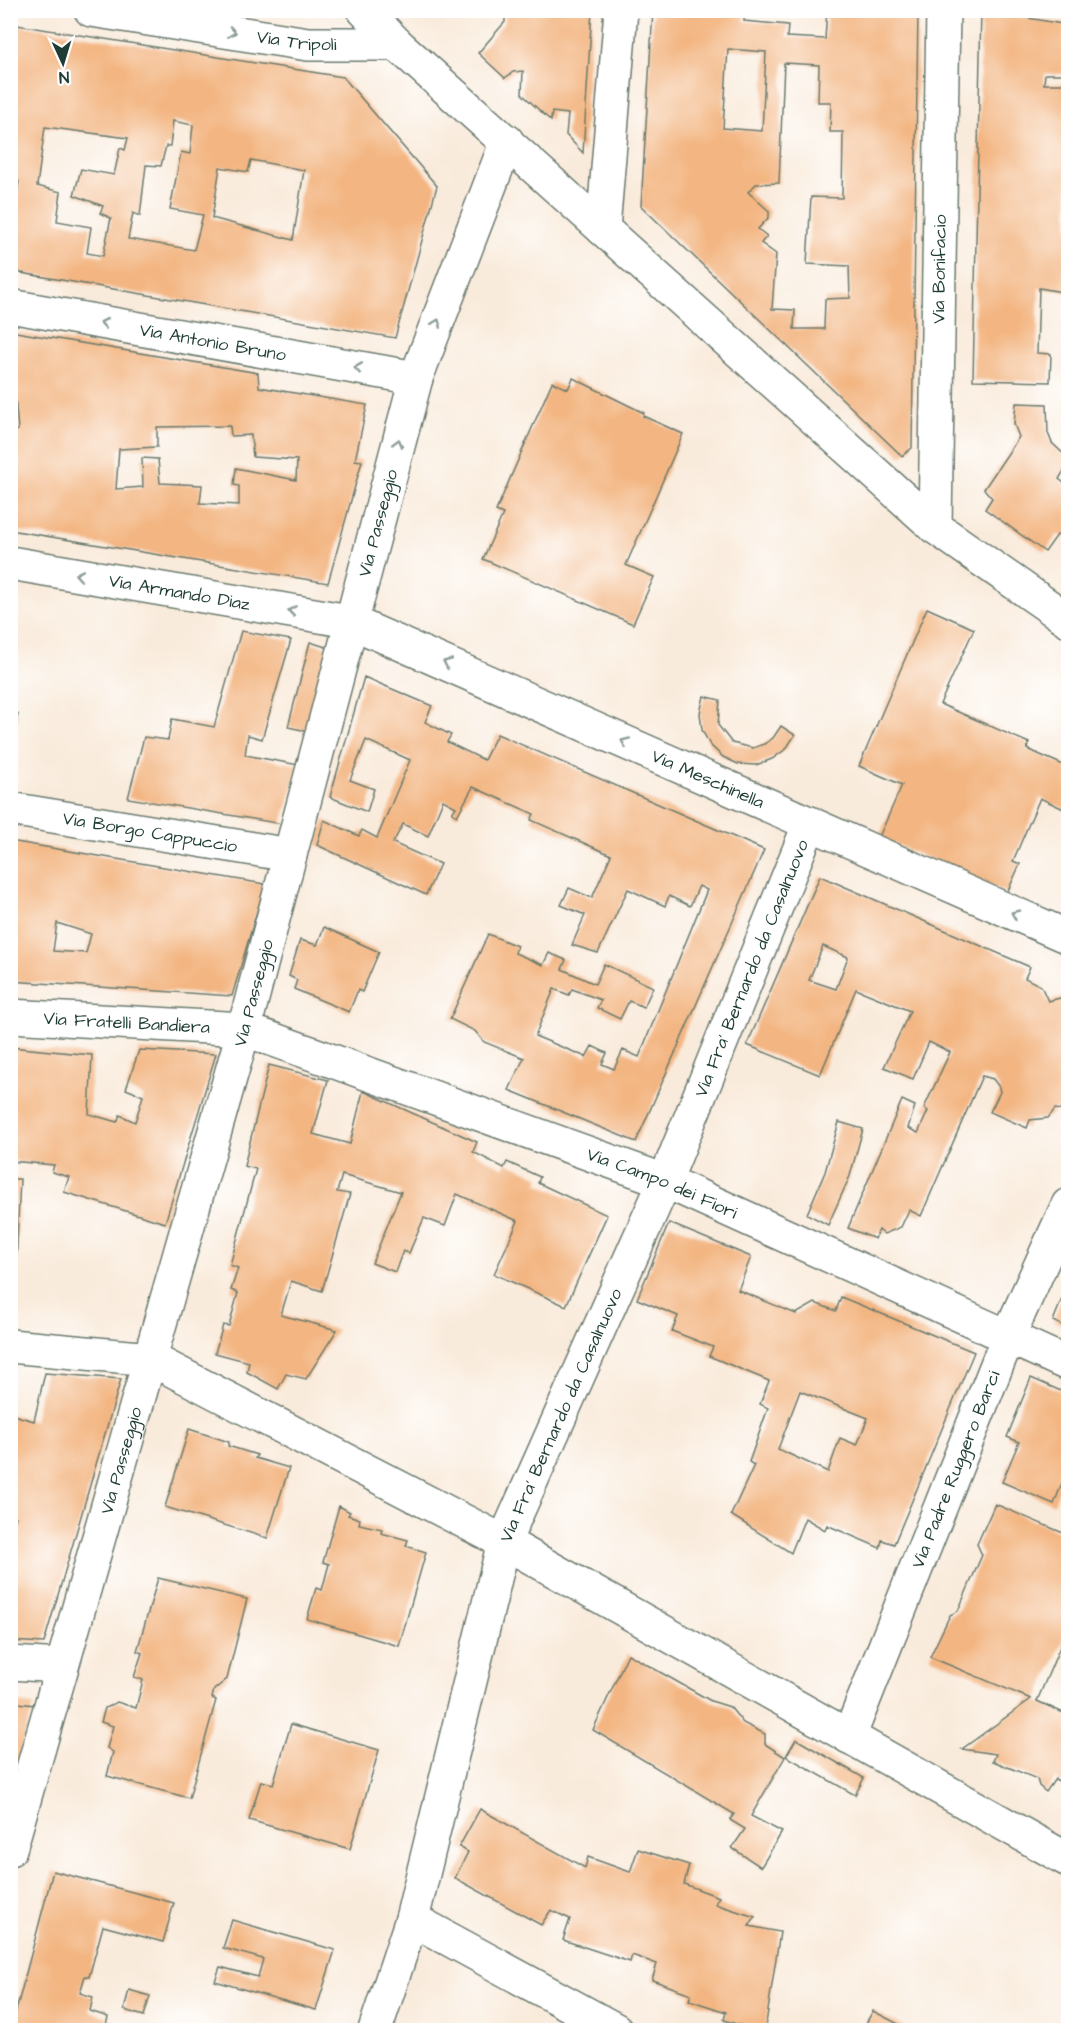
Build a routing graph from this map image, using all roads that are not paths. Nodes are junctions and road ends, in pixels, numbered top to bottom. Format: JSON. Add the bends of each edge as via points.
{"nodes":[{"id":1,"x":91,"y":10,"type":"edge"},
{"id":2,"x":364,"y":10,"type":"edge"},
{"id":3,"x":621,"y":10,"type":"edge"},
{"id":4,"x":943,"y":10,"type":"edge"},
{"id":5,"x":397,"y":44,"type":"junction"},
{"id":6,"x":507,"y":141,"type":"junction"},
{"id":7,"x":603,"y":230,"type":"junction"},
{"id":8,"x":10,"y":306,"type":"edge"},
{"id":9,"x":416,"y":378,"type":"junction"},
{"id":10,"x":934,"y":527,"type":"junction"},
{"id":11,"x":10,"y":563,"type":"edge"},
{"id":12,"x":1068,"y":620,"type":"edge"},
{"id":13,"x":349,"y":621,"type":"junction"},
{"id":14,"x":10,"y":809,"type":"edge"},
{"id":15,"x":810,"y":823,"type":"junction"},
{"id":16,"x":290,"y":855,"type":"junction"},
{"id":17,"x":1068,"y":937,"type":"edge"},
{"id":18,"x":10,"y":1016,"type":"edge"},
{"id":19,"x":244,"y":1029,"type":"junction"},
{"id":20,"x":665,"y":1181,"type":"junction"},
{"id":21,"x":1068,"y":1204,"type":"edge"},
{"id":22,"x":1008,"y":1337,"type":"junction"},
{"id":23,"x":10,"y":1346,"type":"edge"},
{"id":24,"x":151,"y":1359,"type":"junction"},
{"id":25,"x":1068,"y":1364,"type":"edge"},
{"id":26,"x":504,"y":1542,"type":"junction"},
{"id":27,"x":10,"y":1663,"type":"edge"},
{"id":28,"x":62,"y":1666,"type":"junction"},
{"id":29,"x":849,"y":1737,"type":"junction"},
{"id":30,"x":10,"y":1849,"type":"edge"},
{"id":31,"x":1068,"y":1860,"type":"edge"},
{"id":32,"x":412,"y":1919,"type":"junction"},
{"id":33,"x":375,"y":2031,"type":"edge"},
{"id":34,"x":616,"y":2031,"type":"edge"}],
"edges":[{"from":1,"to":5,"type":"street","name":"Via Tripoli","one_way":true,"via":[[308,44]]},
{"from":2,"to":5,"type":"street"},
{"from":3,"to":7,"type":"street"},
{"from":4,"to":10,"type":"street","name":"Via Bonifacio"},
{"from":5,"to":6,"type":"street"},
{"from":6,"to":7,"type":"street"},
{"from":9,"to":6,"type":"street","name":"Via Passeggio","one_way":true},
{"from":7,"to":10,"type":"street"},
{"from":9,"to":8,"type":"street","name":"Via Antonio Bruno","one_way":true},
{"from":13,"to":9,"type":"street","name":"Via Passeggio","one_way":true},
{"from":10,"to":12,"type":"street"},
{"from":13,"to":11,"type":"street","name":"Via Armando Diaz","one_way":true},
{"from":15,"to":13,"type":"street","name":"Via Meschinella","one_way":true},
{"from":13,"to":16,"type":"street","name":"Via Passeggio"},
{"from":14,"to":16,"type":"street","name":"Via Borgo Cappuccio"},
{"from":17,"to":15,"type":"street","name":"Via Meschinella","one_way":true},
{"from":15,"to":20,"type":"street","name":"Via Fra' Bernardo da Casalnuovo"},
{"from":16,"to":19,"type":"street","name":"Via Passeggio"},
{"from":18,"to":19,"type":"street","name":"Via Fratelli Bandiera"},
{"from":19,"to":20,"type":"street","name":"Via Campo dei Fiori"},
{"from":19,"to":24,"type":"street","name":"Via Passeggio"},
{"from":20,"to":22,"type":"street","name":"Via Campo dei Fiori"},
{"from":20,"to":26,"type":"street","name":"Via Fra' Bernardo da Casalnuovo"},
{"from":21,"to":22,"type":"street","name":"Via Padre Ruggero Barci"},
{"from":22,"to":25,"type":"street","name":"Via Campo dei Fiori"},
{"from":22,"to":29,"type":"street","name":"Via Padre Ruggero Barci"},
{"from":23,"to":24,"type":"street"},
{"from":24,"to":26,"type":"street"},
{"from":24,"to":28,"type":"street","name":"Via Passeggio"},
{"from":26,"to":29,"type":"street"},
{"from":26,"to":32,"type":"street","name":"Via Fra' Bernardo da Casalnuovo"},
{"from":27,"to":28,"type":"street"},
{"from":28,"to":30,"type":"street","name":"Via Passeggio"},
{"from":29,"to":31,"type":"street"},
{"from":32,"to":33,"type":"street","name":"Via Fra' Bernardo da Casalnuovo"},
{"from":32,"to":34,"type":"street"}]}
